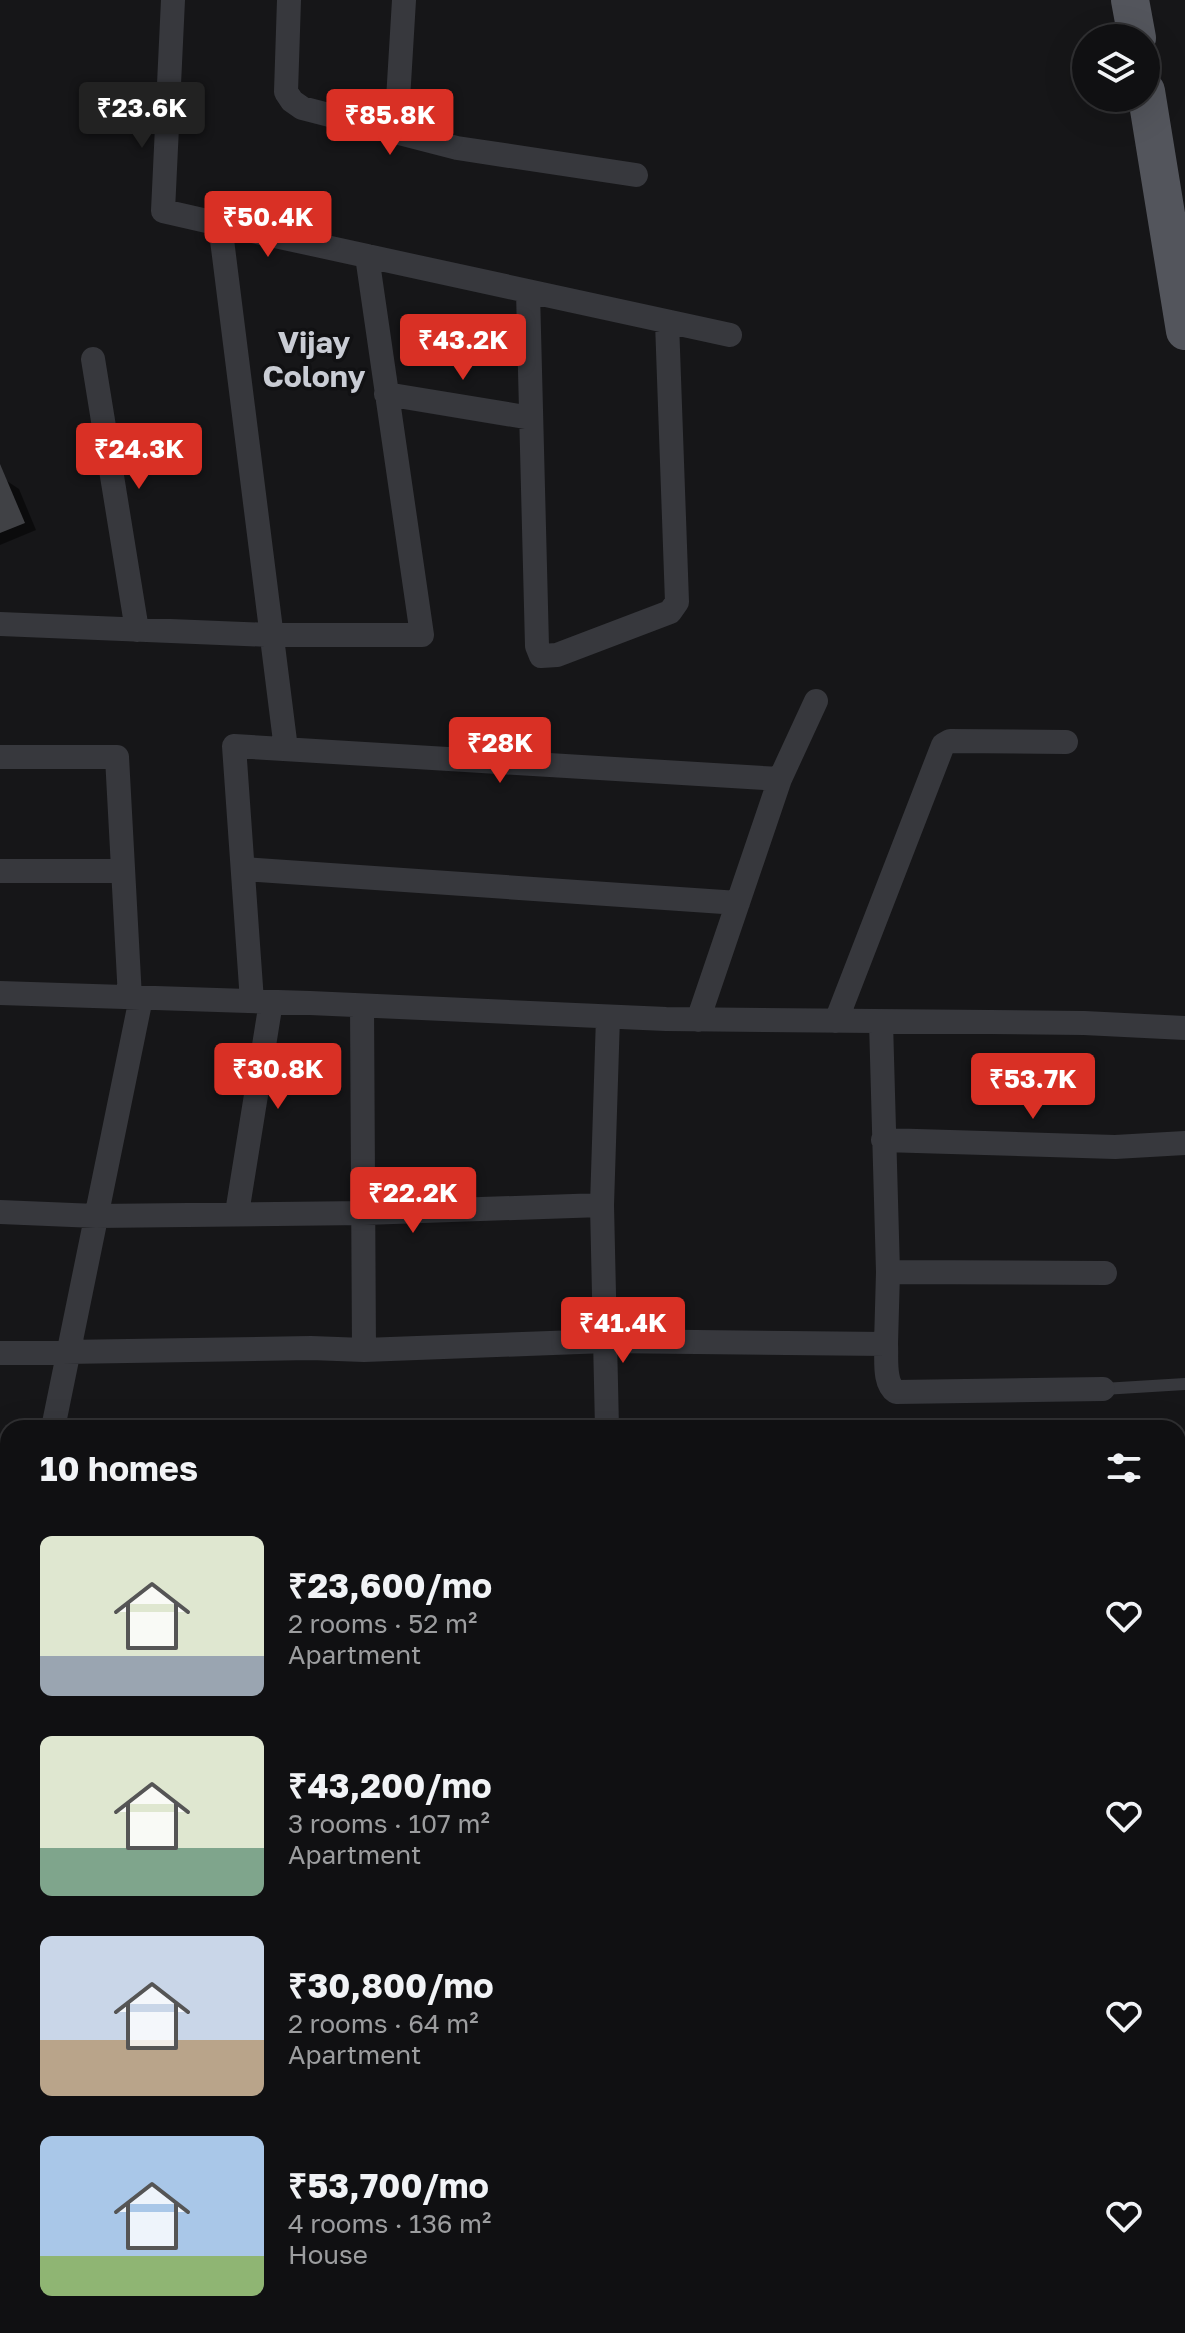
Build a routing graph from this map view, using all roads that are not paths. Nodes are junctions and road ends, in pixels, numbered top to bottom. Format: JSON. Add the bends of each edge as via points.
{"nodes":[{"id":1,"x":173,"y":0,"type":"edge"},
{"id":2,"x":289,"y":0,"type":"edge"},
{"id":3,"x":404,"y":0,"type":"edge"},
{"id":4,"x":1130,"y":0,"type":"edge"},
{"id":5,"x":1134,"y":24,"type":"edge"},
{"id":6,"x":1151,"y":112,"type":"edge"},
{"id":7,"x":396,"y":133,"type":"junction"},
{"id":8,"x":636,"y":175,"type":"dead end"},
{"id":9,"x":220,"y":224,"type":"junction"},
{"id":10,"x":367,"y":256,"type":"junction"},
{"id":11,"x":528,"y":292,"type":"junction"},
{"id":12,"x":667,"y":322,"type":"junction"},
{"id":13,"x":1185,"y":331,"type":"edge"},
{"id":14,"x":730,"y":335,"type":"dead end"},
{"id":15,"x":93,"y":359,"type":"dead end"},
{"id":16,"x":386,"y":394,"type":"junction"},
{"id":17,"x":531,"y":418,"type":"junction"},
{"id":18,"x":0,"y":624,"type":"edge"},
{"id":19,"x":137,"y":630,"type":"junction"},
{"id":20,"x":271,"y":635,"type":"junction"},
{"id":21,"x":816,"y":701,"type":"dead end"},
{"id":22,"x":283,"y":725,"type":"junction"},
{"id":23,"x":1066,"y":742,"type":"dead end"},
{"id":24,"x":0,"y":757,"type":"edge"},
{"id":25,"x":780,"y":779,"type":"junction"},
{"id":26,"x":243,"y":869,"type":"junction"},
{"id":27,"x":0,"y":871,"type":"edge"},
{"id":28,"x":123,"y":871,"type":"junction"},
{"id":29,"x":738,"y":903,"type":"junction"},
{"id":30,"x":0,"y":993,"type":"edge"},
{"id":31,"x":135,"y":998,"type":"junction"},
{"id":32,"x":262,"y":1002,"type":"junction"},
{"id":33,"x":362,"y":1006,"type":"junction"},
{"id":34,"x":608,"y":1017,"type":"junction"},
{"id":35,"x":698,"y":1020,"type":"junction"},
{"id":36,"x":836,"y":1021,"type":"junction"},
{"id":37,"x":881,"y":1022,"type":"junction"},
{"id":38,"x":1185,"y":1028,"type":"edge"},
{"id":39,"x":883,"y":1140,"type":"junction"},
{"id":40,"x":1185,"y":1143,"type":"edge"},
{"id":41,"x":602,"y":1205,"type":"junction"},
{"id":42,"x":0,"y":1212,"type":"edge"},
{"id":43,"x":237,"y":1213,"type":"junction"},
{"id":44,"x":364,"y":1213,"type":"junction"},
{"id":45,"x":96,"y":1216,"type":"junction"},
{"id":46,"x":888,"y":1272,"type":"junction"},
{"id":47,"x":1105,"y":1273,"type":"dead end"},
{"id":48,"x":605,"y":1341,"type":"junction"},
{"id":49,"x":886,"y":1344,"type":"junction"},
{"id":50,"x":364,"y":1350,"type":"junction"},
{"id":51,"x":0,"y":1353,"type":"edge"},
{"id":52,"x":68,"y":1354,"type":"junction"},
{"id":53,"x":1185,"y":1384,"type":"edge"},
{"id":54,"x":1103,"y":1389,"type":"joint"},
{"id":55,"x":55,"y":1420,"type":"edge"},
{"id":56,"x":607,"y":1420,"type":"edge"}],
"edges":[{"from":1,"to":9,"type":"street","via":[[163,211]]},
{"from":2,"to":7,"type":"street","via":[[286,92],[292,101],[315,113]]},
{"from":3,"to":7,"type":"street"},
{"from":4,"to":5,"type":"main road"},
{"from":6,"to":13,"type":"main road","via":[[1169,194]]},
{"from":7,"to":8,"type":"street","via":[[457,148]]},
{"from":9,"to":10,"type":"street"},
{"from":9,"to":20,"type":"street"},
{"from":10,"to":11,"type":"street"},
{"from":10,"to":16,"type":"street"},
{"from":11,"to":12,"type":"street"},
{"from":11,"to":17,"type":"street"},
{"from":12,"to":14,"type":"street"},
{"from":12,"to":17,"type":"street","via":[[677,602],[670,612],[548,657],[541,656],[537,646]]},
{"from":15,"to":19,"type":"street"},
{"from":16,"to":17,"type":"street"},
{"from":16,"to":20,"type":"street","via":[[422,635]]},
{"from":18,"to":19,"type":"street"},
{"from":19,"to":20,"type":"street"},
{"from":20,"to":22,"type":"street"},
{"from":21,"to":25,"type":"street"},
{"from":22,"to":25,"type":"street"},
{"from":22,"to":26,"type":"street","via":[[234,746]]},
{"from":23,"to":36,"type":"street","via":[[943,745]]},
{"from":24,"to":28,"type":"street","via":[[117,757]]},
{"from":25,"to":29,"type":"street"},
{"from":26,"to":29,"type":"street"},
{"from":26,"to":32,"type":"street"},
{"from":27,"to":28,"type":"street"},
{"from":28,"to":31,"type":"street"},
{"from":29,"to":35,"type":"street"},
{"from":30,"to":31,"type":"street"},
{"from":31,"to":32,"type":"street"},
{"from":31,"to":45,"type":"street"},
{"from":32,"to":33,"type":"street"},
{"from":32,"to":43,"type":"street"},
{"from":33,"to":34,"type":"street"},
{"from":33,"to":44,"type":"street"},
{"from":34,"to":35,"type":"street"},
{"from":34,"to":41,"type":"street"},
{"from":35,"to":36,"type":"street"},
{"from":36,"to":37,"type":"street"},
{"from":37,"to":38,"type":"street"},
{"from":37,"to":39,"type":"street"},
{"from":39,"to":40,"type":"street","via":[[1115,1147]]},
{"from":39,"to":46,"type":"street"},
{"from":41,"to":44,"type":"street"},
{"from":41,"to":48,"type":"street"},
{"from":42,"to":45,"type":"street"},
{"from":43,"to":44,"type":"street"},
{"from":43,"to":45,"type":"street"},
{"from":44,"to":50,"type":"street"},
{"from":45,"to":52,"type":"street"},
{"from":46,"to":47,"type":"street"},
{"from":46,"to":49,"type":"street"},
{"from":48,"to":49,"type":"street"},
{"from":48,"to":50,"type":"street"},
{"from":48,"to":56,"type":"street"},
{"from":49,"to":54,"type":"street","via":[[888,1382],[896,1392]]},
{"from":50,"to":52,"type":"street"},
{"from":51,"to":52,"type":"street"},
{"from":52,"to":55,"type":"street"},
{"from":53,"to":54,"type":"lane"}]}
